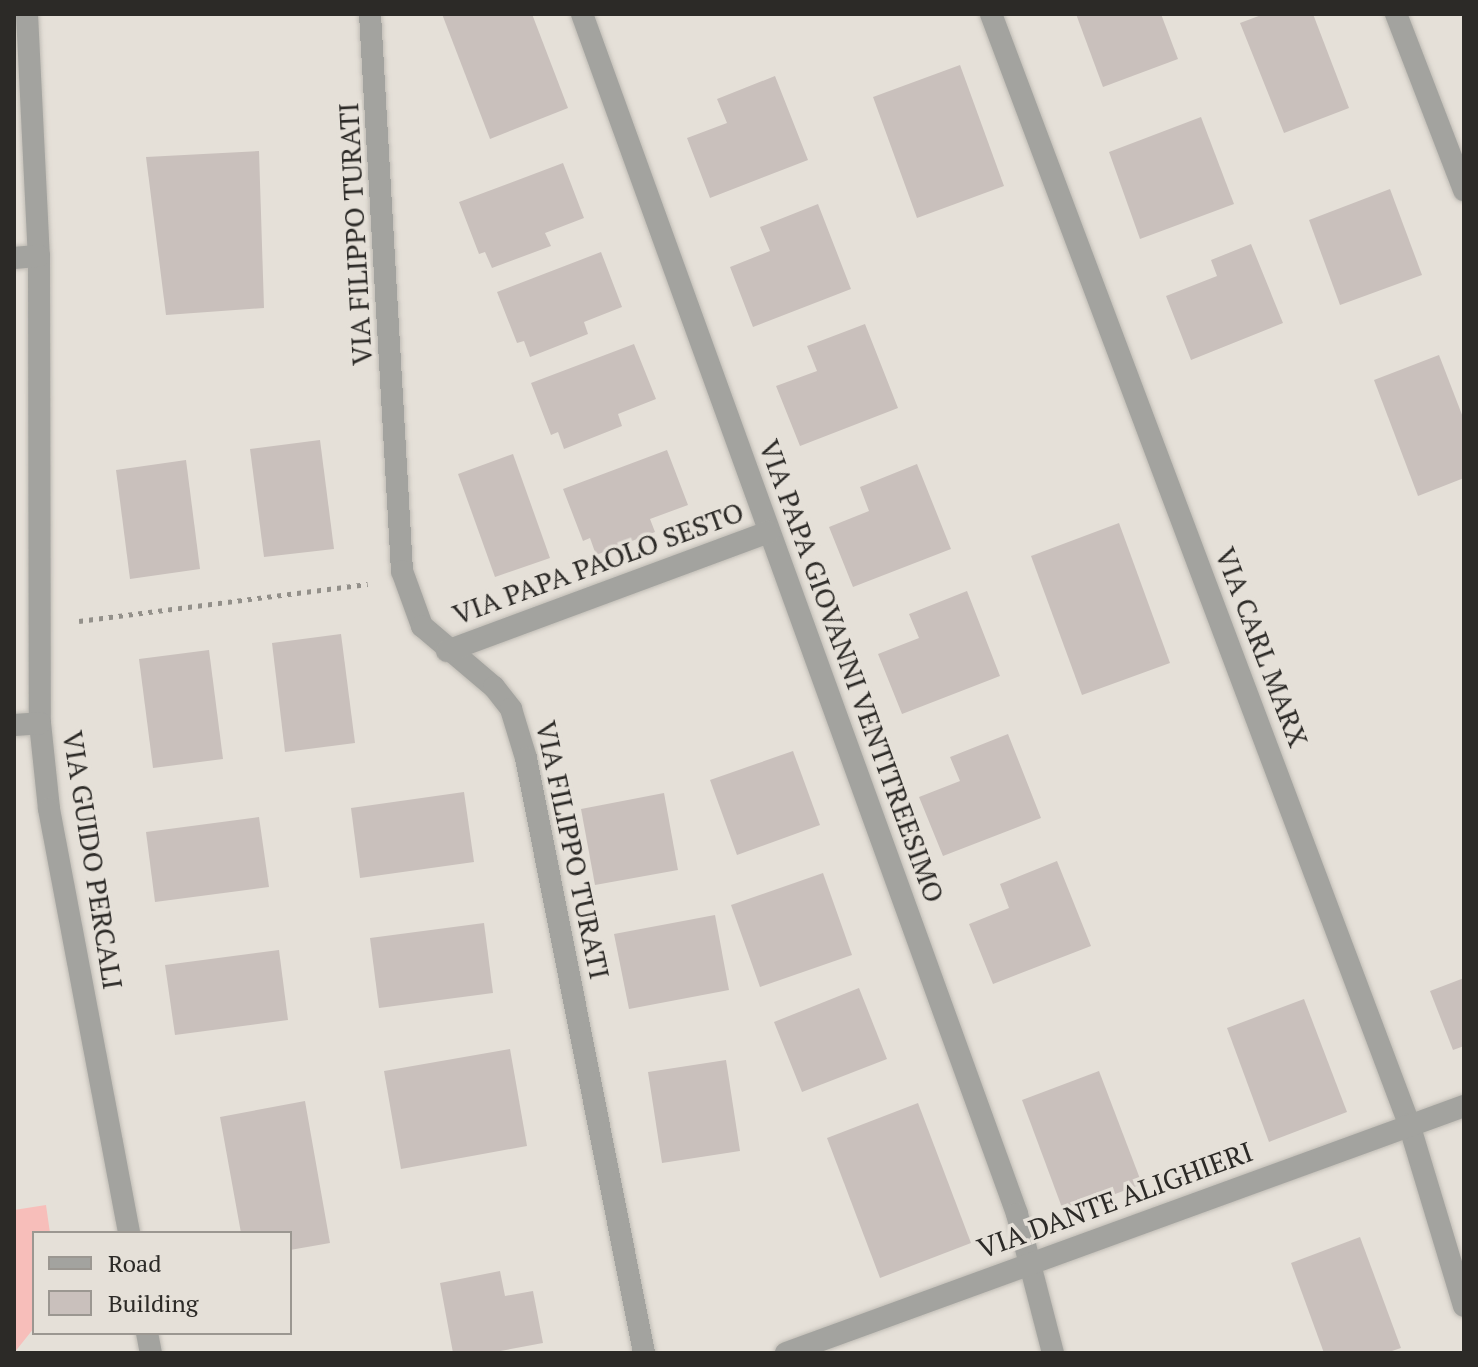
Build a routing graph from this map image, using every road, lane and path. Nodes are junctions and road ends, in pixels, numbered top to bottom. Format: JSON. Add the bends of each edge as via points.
{"nodes":[{"id":1,"x":27,"y":14,"type":"edge"},
{"id":2,"x":370,"y":14,"type":"edge"},
{"id":3,"x":582,"y":14,"type":"edge"},
{"id":4,"x":991,"y":14,"type":"edge"},
{"id":5,"x":1396,"y":14,"type":"edge"},
{"id":6,"x":1464,"y":190,"type":"edge"},
{"id":7,"x":39,"y":256,"type":"junction"},
{"id":8,"x":14,"y":258,"type":"edge"},
{"id":9,"x":769,"y":532,"type":"junction"},
{"id":10,"x":370,"y":583,"type":"dead end"},
{"id":11,"x":79,"y":621,"type":"dead end"},
{"id":12,"x":447,"y":651,"type":"junction"},
{"id":13,"x":40,"y":723,"type":"junction"},
{"id":14,"x":14,"y":725,"type":"edge"},
{"id":15,"x":1464,"y":1106,"type":"edge"},
{"id":16,"x":1409,"y":1124,"type":"junction"},
{"id":17,"x":129,"y":1231,"type":"edge"},
{"id":18,"x":1030,"y":1263,"type":"junction"},
{"id":19,"x":1464,"y":1306,"type":"edge"},
{"id":20,"x":644,"y":1353,"type":"edge"},
{"id":21,"x":786,"y":1353,"type":"edge"},
{"id":22,"x":1053,"y":1353,"type":"edge"}],
"edges":[{"from":1,"to":7,"type":"street","name":"VIA GUIDO PERCALI"},
{"from":2,"to":12,"type":"street","name":"VIA FILIPPO TURATI","via":[[402,571],[422,626]]},
{"from":3,"to":9,"type":"street","name":"VIA PAPA GIOVANNI VENTITREESIMO"},
{"from":4,"to":16,"type":"street","name":"VIA CARL MARX"},
{"from":5,"to":6,"type":"street"},
{"from":7,"to":8,"type":"street"},
{"from":7,"to":13,"type":"street","name":"VIA GUIDO PERCALI"},
{"from":9,"to":12,"type":"street","name":"VIA PAPA PAOLO SESTO"},
{"from":9,"to":18,"type":"street","name":"VIA PAPA GIOVANNI VENTITREESIMO"},
{"from":10,"to":11,"type":"path"},
{"from":12,"to":20,"type":"street","name":"VIA FILIPPO TURATI","via":[[494,687],[511,709],[526,758]]},
{"from":13,"to":14,"type":"street"},
{"from":13,"to":17,"type":"street","name":"VIA GUIDO PERCALI","via":[[49,809]]},
{"from":15,"to":16,"type":"street","name":"VIA DANTE ALIGHIERI"},
{"from":16,"to":18,"type":"street","name":"VIA DANTE ALIGHIERI"},
{"from":16,"to":19,"type":"street","name":"VIA CARL MARX"},
{"from":18,"to":21,"type":"street","name":"VIA DANTE ALIGHIERI"},
{"from":18,"to":22,"type":"street","name":"VIA PAPA GIOVANNI VENTITREESIMO"}]}
